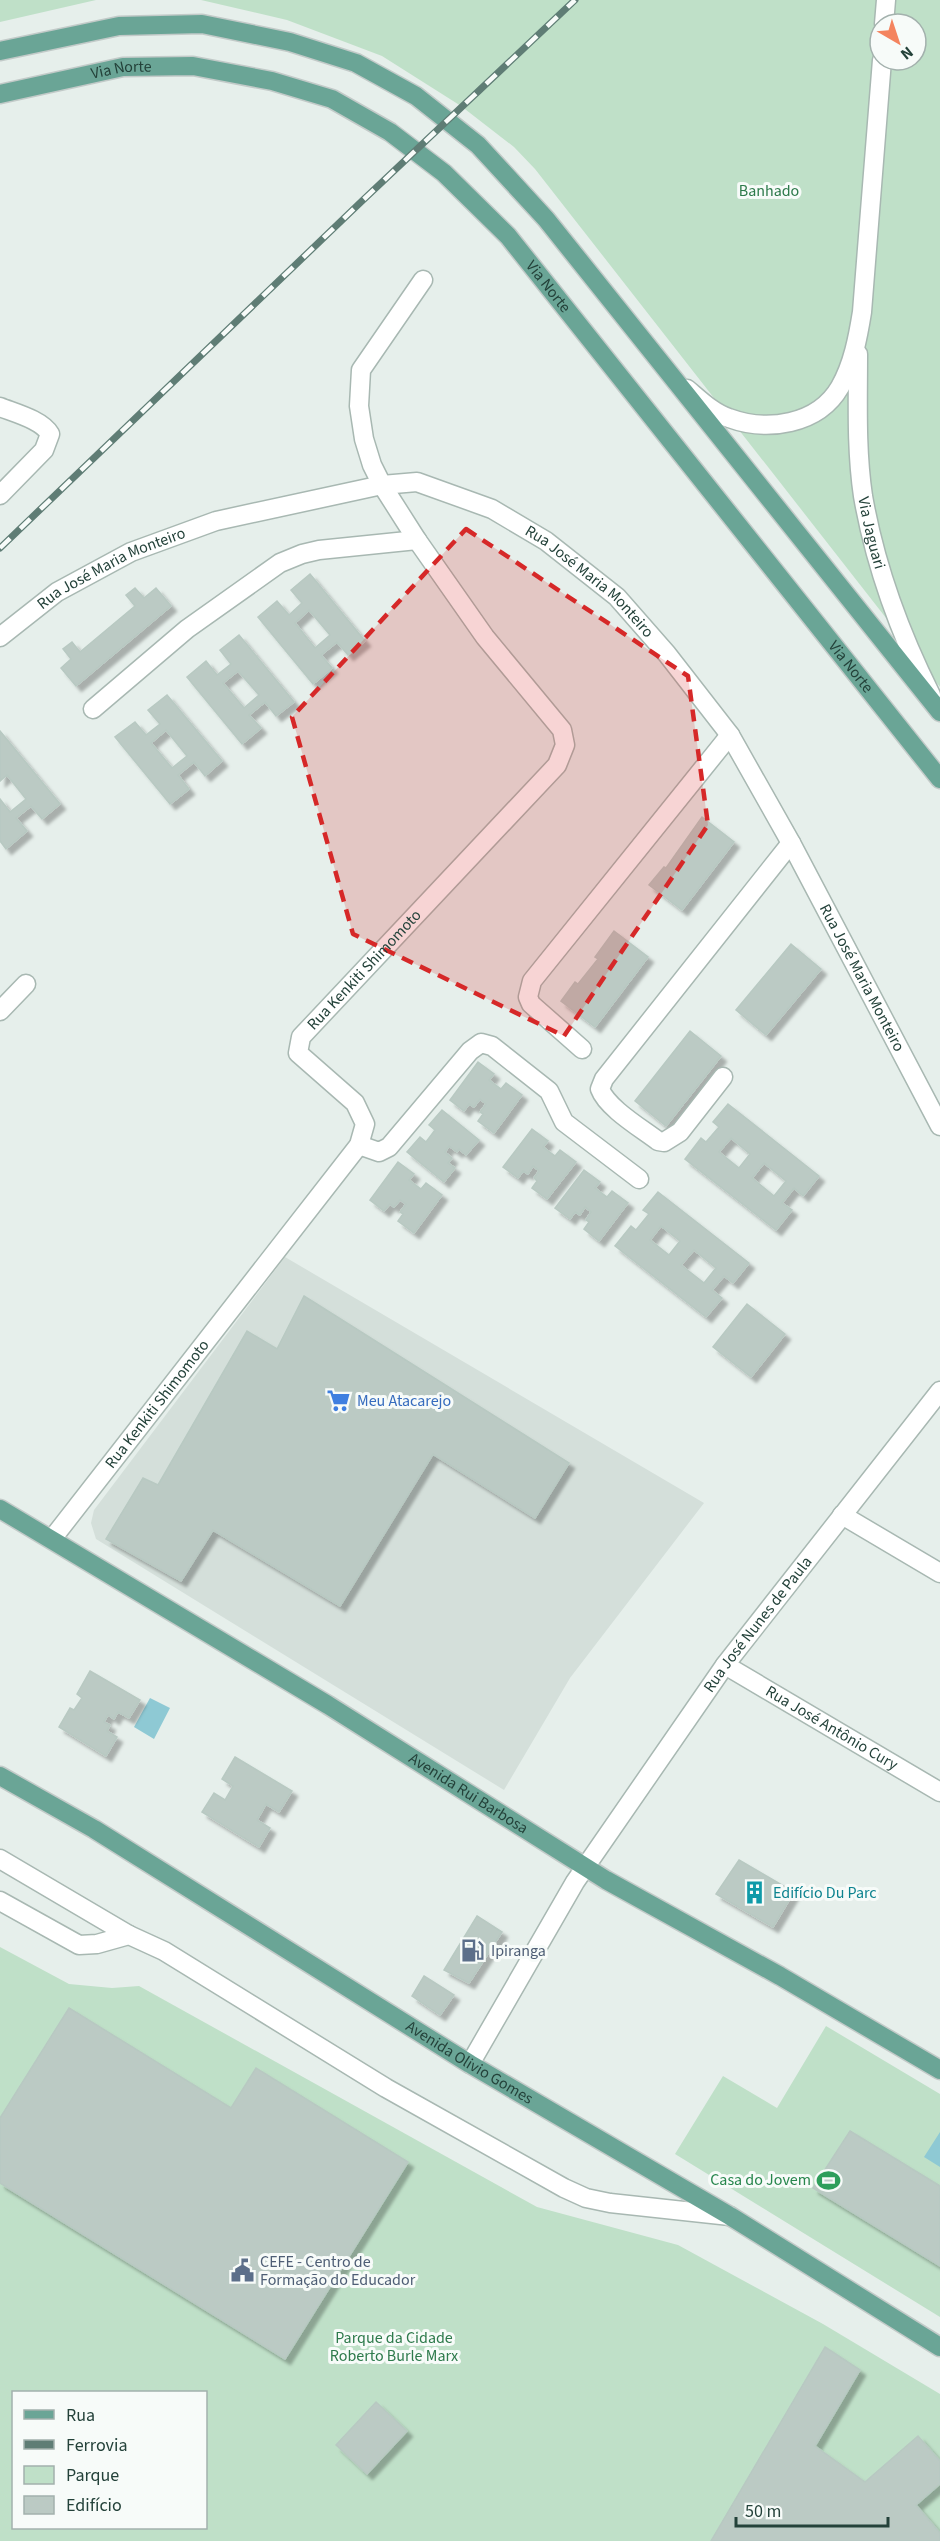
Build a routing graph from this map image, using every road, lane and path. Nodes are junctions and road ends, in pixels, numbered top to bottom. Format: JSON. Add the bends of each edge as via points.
{"nodes":[{"id":1,"x":0,"y":51,"type":"edge"},
{"id":2,"x":881,"y":72,"type":"edge"},
{"id":3,"x":0,"y":94,"type":"edge"},
{"id":4,"x":423,"y":280,"type":"dead end"},
{"id":5,"x":857,"y":340,"type":"junction"},
{"id":6,"x":675,"y":381,"type":"junction"},
{"id":7,"x":0,"y":407,"type":"edge"},
{"id":8,"x":382,"y":485,"type":"junction"},
{"id":9,"x":0,"y":495,"type":"edge"},
{"id":10,"x":417,"y":540,"type":"junction"},
{"id":11,"x":0,"y":637,"type":"edge"},
{"id":12,"x":93,"y":709,"type":"dead end"},
{"id":13,"x":940,"y":712,"type":"edge"},
{"id":14,"x":729,"y":735,"type":"junction"},
{"id":15,"x":940,"y":779,"type":"edge"},
{"id":16,"x":791,"y":843,"type":"junction"},
{"id":17,"x":26,"y":984,"type":"dead end"},
{"id":18,"x":0,"y":1011,"type":"edge"},
{"id":19,"x":582,"y":1049,"type":"dead end"},
{"id":20,"x":723,"y":1077,"type":"dead end"},
{"id":21,"x":940,"y":1126,"type":"edge"},
{"id":22,"x":359,"y":1145,"type":"junction"},
{"id":23,"x":639,"y":1179,"type":"dead end"},
{"id":24,"x":940,"y":1391,"type":"edge"},
{"id":25,"x":0,"y":1509,"type":"edge"},
{"id":26,"x":842,"y":1515,"type":"junction"},
{"id":27,"x":52,"y":1539,"type":"junction"},
{"id":28,"x":940,"y":1573,"type":"edge"},
{"id":29,"x":725,"y":1665,"type":"junction"},
{"id":30,"x":0,"y":1776,"type":"edge"},
{"id":31,"x":940,"y":1792,"type":"edge"},
{"id":32,"x":0,"y":1859,"type":"edge"},
{"id":33,"x":588,"y":1866,"type":"junction"},
{"id":34,"x":0,"y":1901,"type":"edge"},
{"id":35,"x":129,"y":1935,"type":"junction"},
{"id":36,"x":470,"y":2064,"type":"junction"},
{"id":37,"x":940,"y":2070,"type":"edge"},
{"id":38,"x":730,"y":2216,"type":"junction"},
{"id":39,"x":940,"y":2347,"type":"edge"}],
"edges":[{"from":1,"to":6,"type":"main road","via":[[119,26],[202,24],[290,42],[356,63],[417,96],[478,145],[546,219]]},
{"from":2,"to":5,"type":"street","name":"Via Jaguari"},
{"from":3,"to":15,"type":"main road","name":"Via Norte","via":[[123,67],[193,66],[272,81],[332,99],[390,132],[444,173],[508,236]]},
{"from":4,"to":8,"type":"street","name":"Rua Kenkiti Shimomoto","via":[[361,369],[359,406],[364,440]]},
{"from":5,"to":6,"type":"street","name":"Via Jaguari","via":[[833,398],[815,413],[788,422],[771,424],[728,418]]},
{"from":5,"to":13,"type":"street","name":"Via Jaguari","via":[[858,444],[873,545],[896,612]]},
{"from":6,"to":13,"type":"main road"},
{"from":7,"to":9,"type":"street","via":[[39,424],[50,434],[44,450]]},
{"from":8,"to":10,"type":"street","name":"Rua Kenkiti Shimomoto"},
{"from":8,"to":11,"type":"street","name":"Rua José Maria Monteiro","via":[[216,520],[171,535],[57,592]]},
{"from":8,"to":14,"type":"street","name":"Rua José Maria Monteiro","via":[[417,482],[492,509],[546,541],[617,597]]},
{"from":10,"to":12,"type":"street","via":[[320,550],[280,563],[187,629]]},
{"from":10,"to":22,"type":"street","name":"Rua Kenkiti Shimomoto","via":[[485,637],[561,730],[565,746],[557,765],[301,1037],[298,1053],[356,1103],[365,1124]]},
{"from":14,"to":16,"type":"street","name":"Rua José Maria Monteiro"},
{"from":14,"to":19,"type":"street","via":[[532,981],[528,997],[531,1004]]},
{"from":16,"to":20,"type":"street","via":[[600,1089],[612,1105],[664,1142],[680,1132]]},
{"from":16,"to":21,"type":"street","name":"Rua José Maria Monteiro"},
{"from":17,"to":18,"type":"street"},
{"from":22,"to":23,"type":"street","via":[[379,1152],[389,1147],[481,1043],[492,1046],[549,1091],[564,1122]]},
{"from":22,"to":27,"type":"street","name":"Rua Kenkiti Shimomoto"},
{"from":24,"to":26,"type":"street","name":"Rua José Nunes de Paula"},
{"from":25,"to":27,"type":"main road","name":"Avenida Rui Barbosa"},
{"from":26,"to":28,"type":"street"},
{"from":26,"to":29,"type":"street","name":"Rua José Nunes de Paula"},
{"from":27,"to":33,"type":"main road","name":"Avenida Rui Barbosa"},
{"from":29,"to":31,"type":"street","name":"Rua José Antônio Cury"},
{"from":29,"to":33,"type":"street","name":"Rua José Nunes de Paula"},
{"from":30,"to":36,"type":"main road","name":"Avenida Olivio Gomes","via":[[94,1829]]},
{"from":32,"to":35,"type":"street"},
{"from":33,"to":36,"type":"street","name":"Rua José Nunes de Paula"},
{"from":33,"to":37,"type":"main road","name":"Avenida Rui Barbosa","via":[[606,1880]]},
{"from":34,"to":35,"type":"street","via":[[79,1945]]},
{"from":35,"to":38,"type":"street","via":[[164,1951],[386,2088],[564,2188],[610,2204]]},
{"from":36,"to":38,"type":"main road","name":"Avenida Olivio Gomes"},
{"from":38,"to":39,"type":"main road","name":"Avenida Olivio Gomes"}]}
